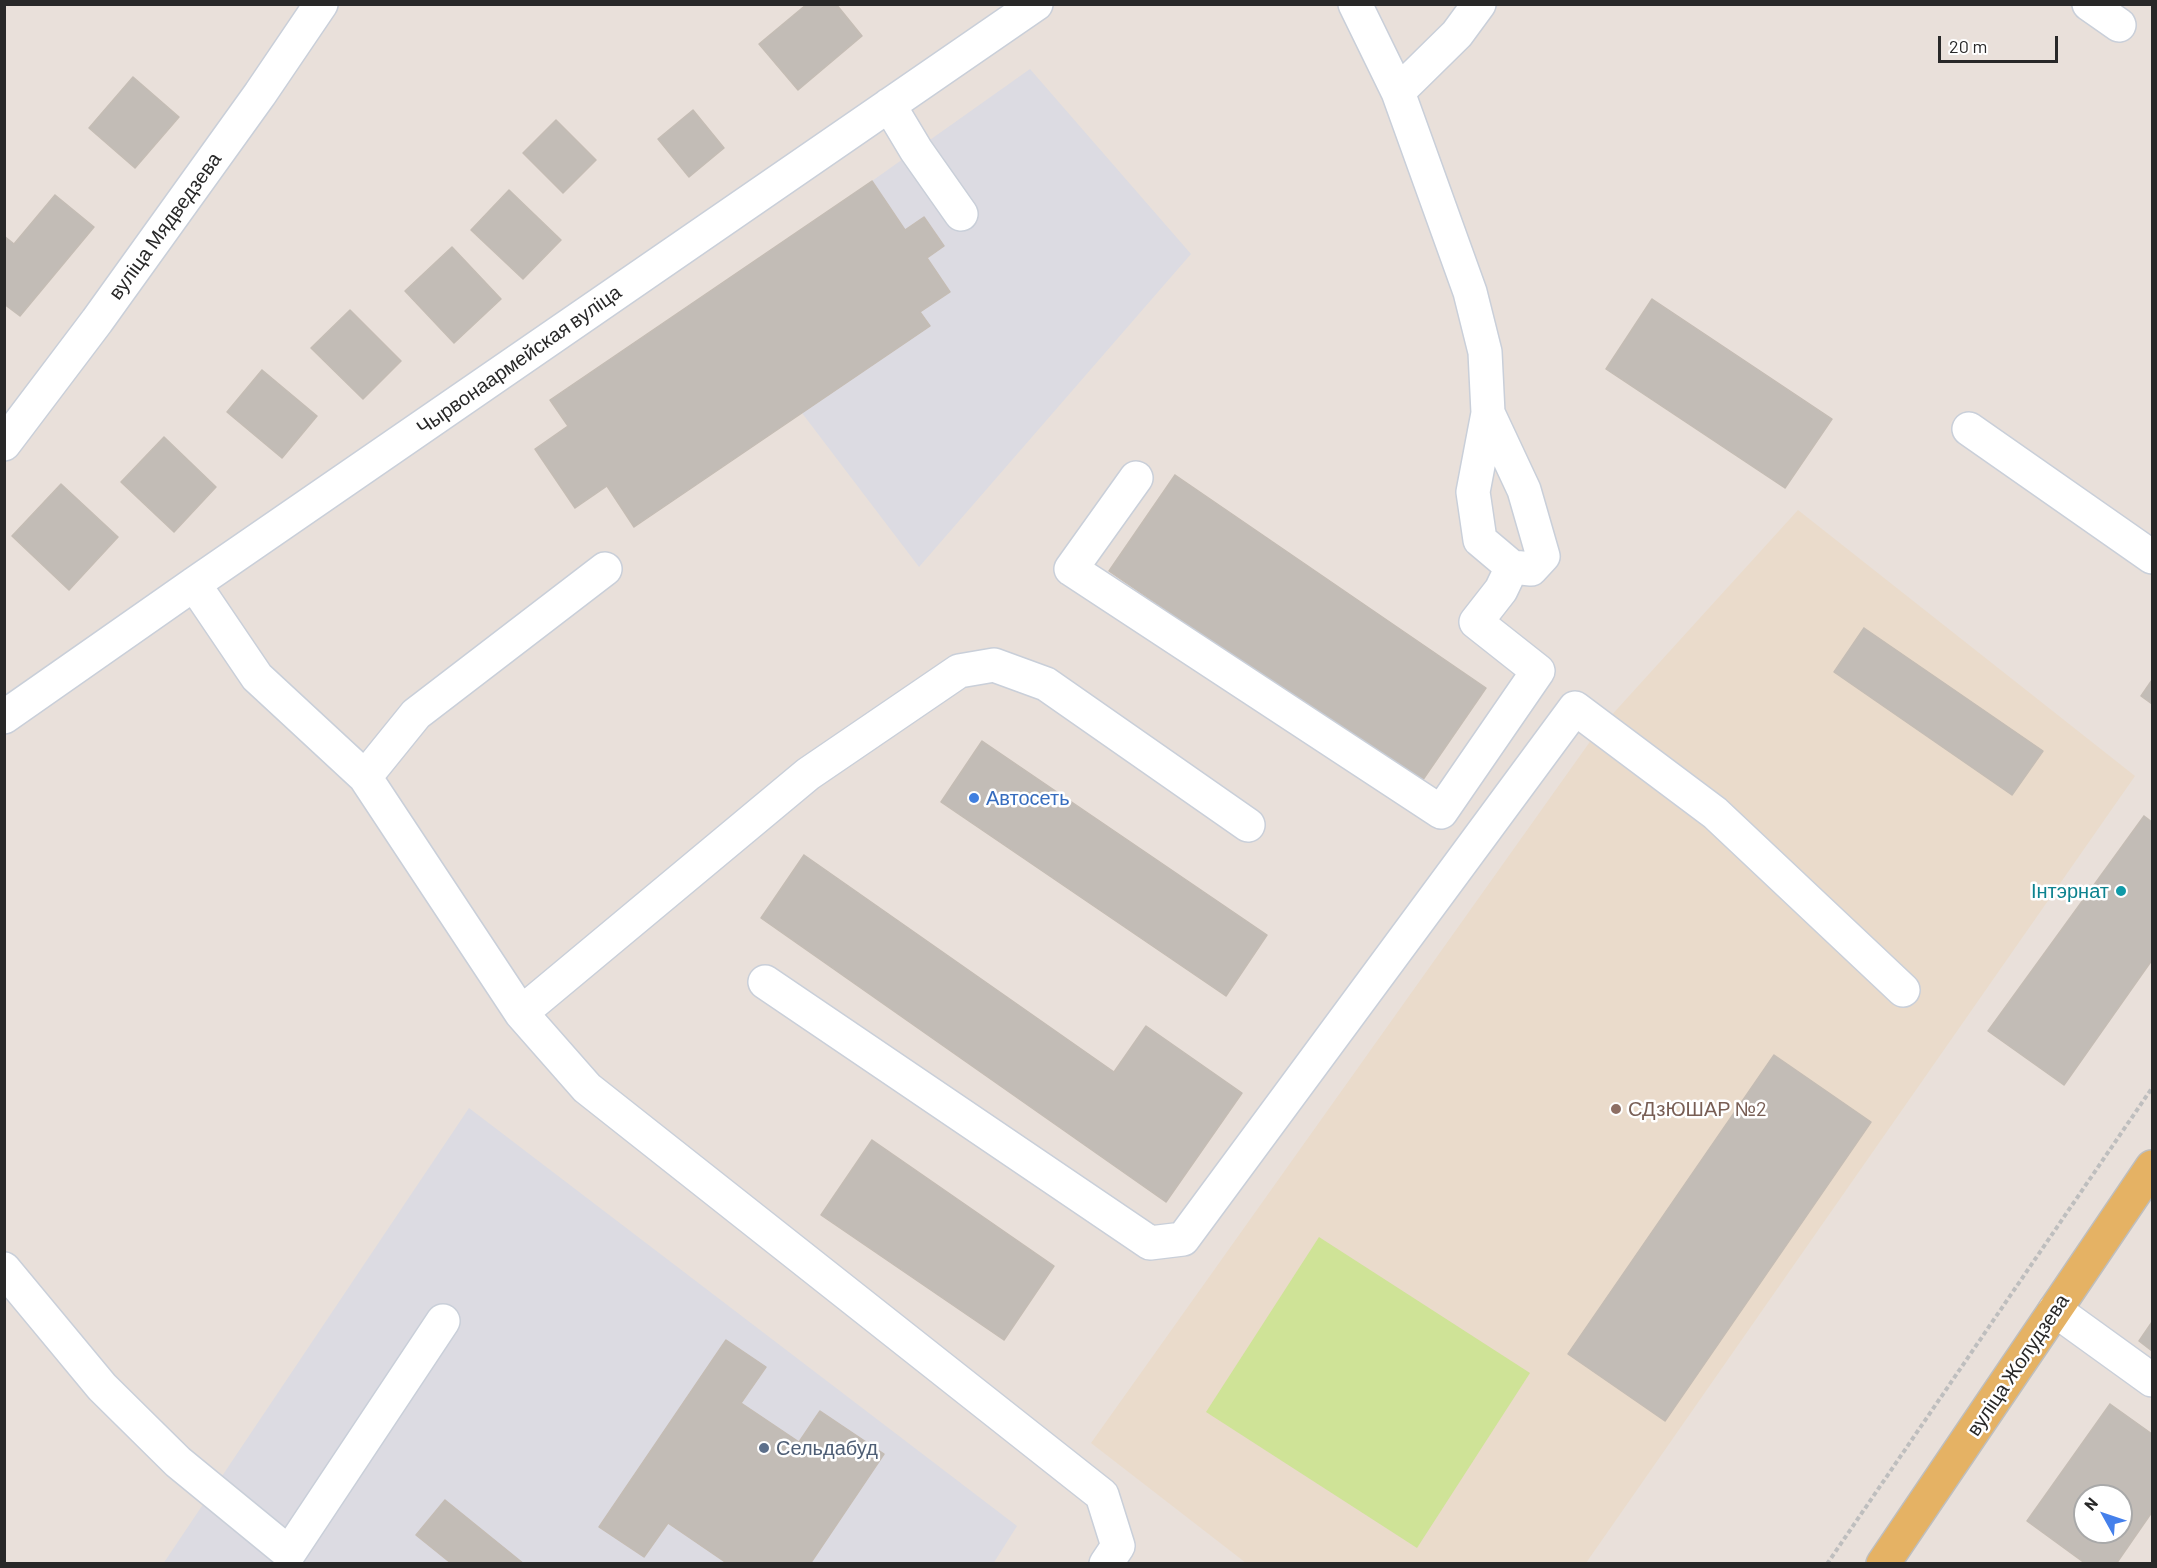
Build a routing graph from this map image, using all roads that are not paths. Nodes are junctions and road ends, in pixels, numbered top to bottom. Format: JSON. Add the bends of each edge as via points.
{"nodes":[{"id":1,"x":321,"y":4,"type":"edge"},
{"id":2,"x":1036,"y":4,"type":"edge"},
{"id":3,"x":1355,"y":4,"type":"edge"},
{"id":4,"x":1479,"y":4,"type":"edge"},
{"id":5,"x":2089,"y":4,"type":"edge"},
{"id":6,"x":2119,"y":25,"type":"dead end"},
{"id":7,"x":1398,"y":92,"type":"junction"},
{"id":8,"x":889,"y":105,"type":"junction"},
{"id":9,"x":961,"y":214,"type":"dead end"},
{"id":10,"x":1488,"y":412,"type":"junction"},
{"id":11,"x":1969,"y":429,"type":"dead end"},
{"id":12,"x":4,"y":444,"type":"edge"},
{"id":13,"x":1136,"y":478,"type":"dead end"},
{"id":14,"x":2152,"y":557,"type":"edge"},
{"id":15,"x":1512,"y":567,"type":"junction"},
{"id":16,"x":605,"y":569,"type":"dead end"},
{"id":17,"x":194,"y":584,"type":"junction"},
{"id":18,"x":4,"y":717,"type":"edge"},
{"id":19,"x":365,"y":777,"type":"junction"},
{"id":20,"x":1248,"y":825,"type":"dead end"},
{"id":21,"x":765,"y":982,"type":"dead end"},
{"id":22,"x":1903,"y":990,"type":"dead end"},
{"id":23,"x":521,"y":1013,"type":"junction"},
{"id":24,"x":2152,"y":1167,"type":"edge"},
{"id":25,"x":4,"y":1269,"type":"edge"},
{"id":26,"x":2055,"y":1310,"type":"junction"},
{"id":27,"x":443,"y":1321,"type":"dead end"},
{"id":28,"x":2152,"y":1380,"type":"edge"},
{"id":29,"x":1106,"y":1563,"type":"edge"},
{"id":30,"x":1883,"y":1563,"type":"edge"}],
"edges":[{"from":1,"to":12,"type":"street","name":"вуліца Мядведзева","via":[[261,94]]},
{"from":2,"to":8,"type":"street","name":"Чырвонаармейская вуліца"},
{"from":3,"to":7,"type":"street"},
{"from":4,"to":7,"type":"street","via":[[1457,34]]},
{"from":5,"to":6,"type":"street"},
{"from":7,"to":10,"type":"street","via":[[1470,292],[1485,352]]},
{"from":8,"to":9,"type":"street"},
{"from":8,"to":17,"type":"street","name":"Чырвонаармейская вуліца"},
{"from":10,"to":15,"type":"street","via":[[1473,492],[1480,540]]},
{"from":10,"to":15,"type":"street","via":[[1524,490],[1544,556],[1531,569]]},
{"from":11,"to":14,"type":"street"},
{"from":13,"to":15,"type":"street","via":[[1071,569],[1441,813],[1538,671],[1476,622],[1501,590]]},
{"from":16,"to":19,"type":"street","via":[[416,714]]},
{"from":17,"to":18,"type":"street","name":"Чырвонаармейская вуліца"},
{"from":17,"to":19,"type":"street","via":[[257,677]]},
{"from":19,"to":23,"type":"street"},
{"from":20,"to":23,"type":"street","via":[[1046,684],[994,665],[959,671],[808,774]]},
{"from":21,"to":22,"type":"street","via":[[1150,1243],[1183,1239],[1575,708],[1715,813]]},
{"from":23,"to":29,"type":"street","via":[[587,1088],[1102,1495],[1118,1546]]},
{"from":24,"to":26,"type":"main road","name":"вуліца Жолудзева"},
{"from":25,"to":27,"type":"street","via":[[102,1388],[178,1462],[289,1553]]},
{"from":26,"to":28,"type":"street"},
{"from":26,"to":30,"type":"main road","name":"вуліца Жолудзева"}]}
